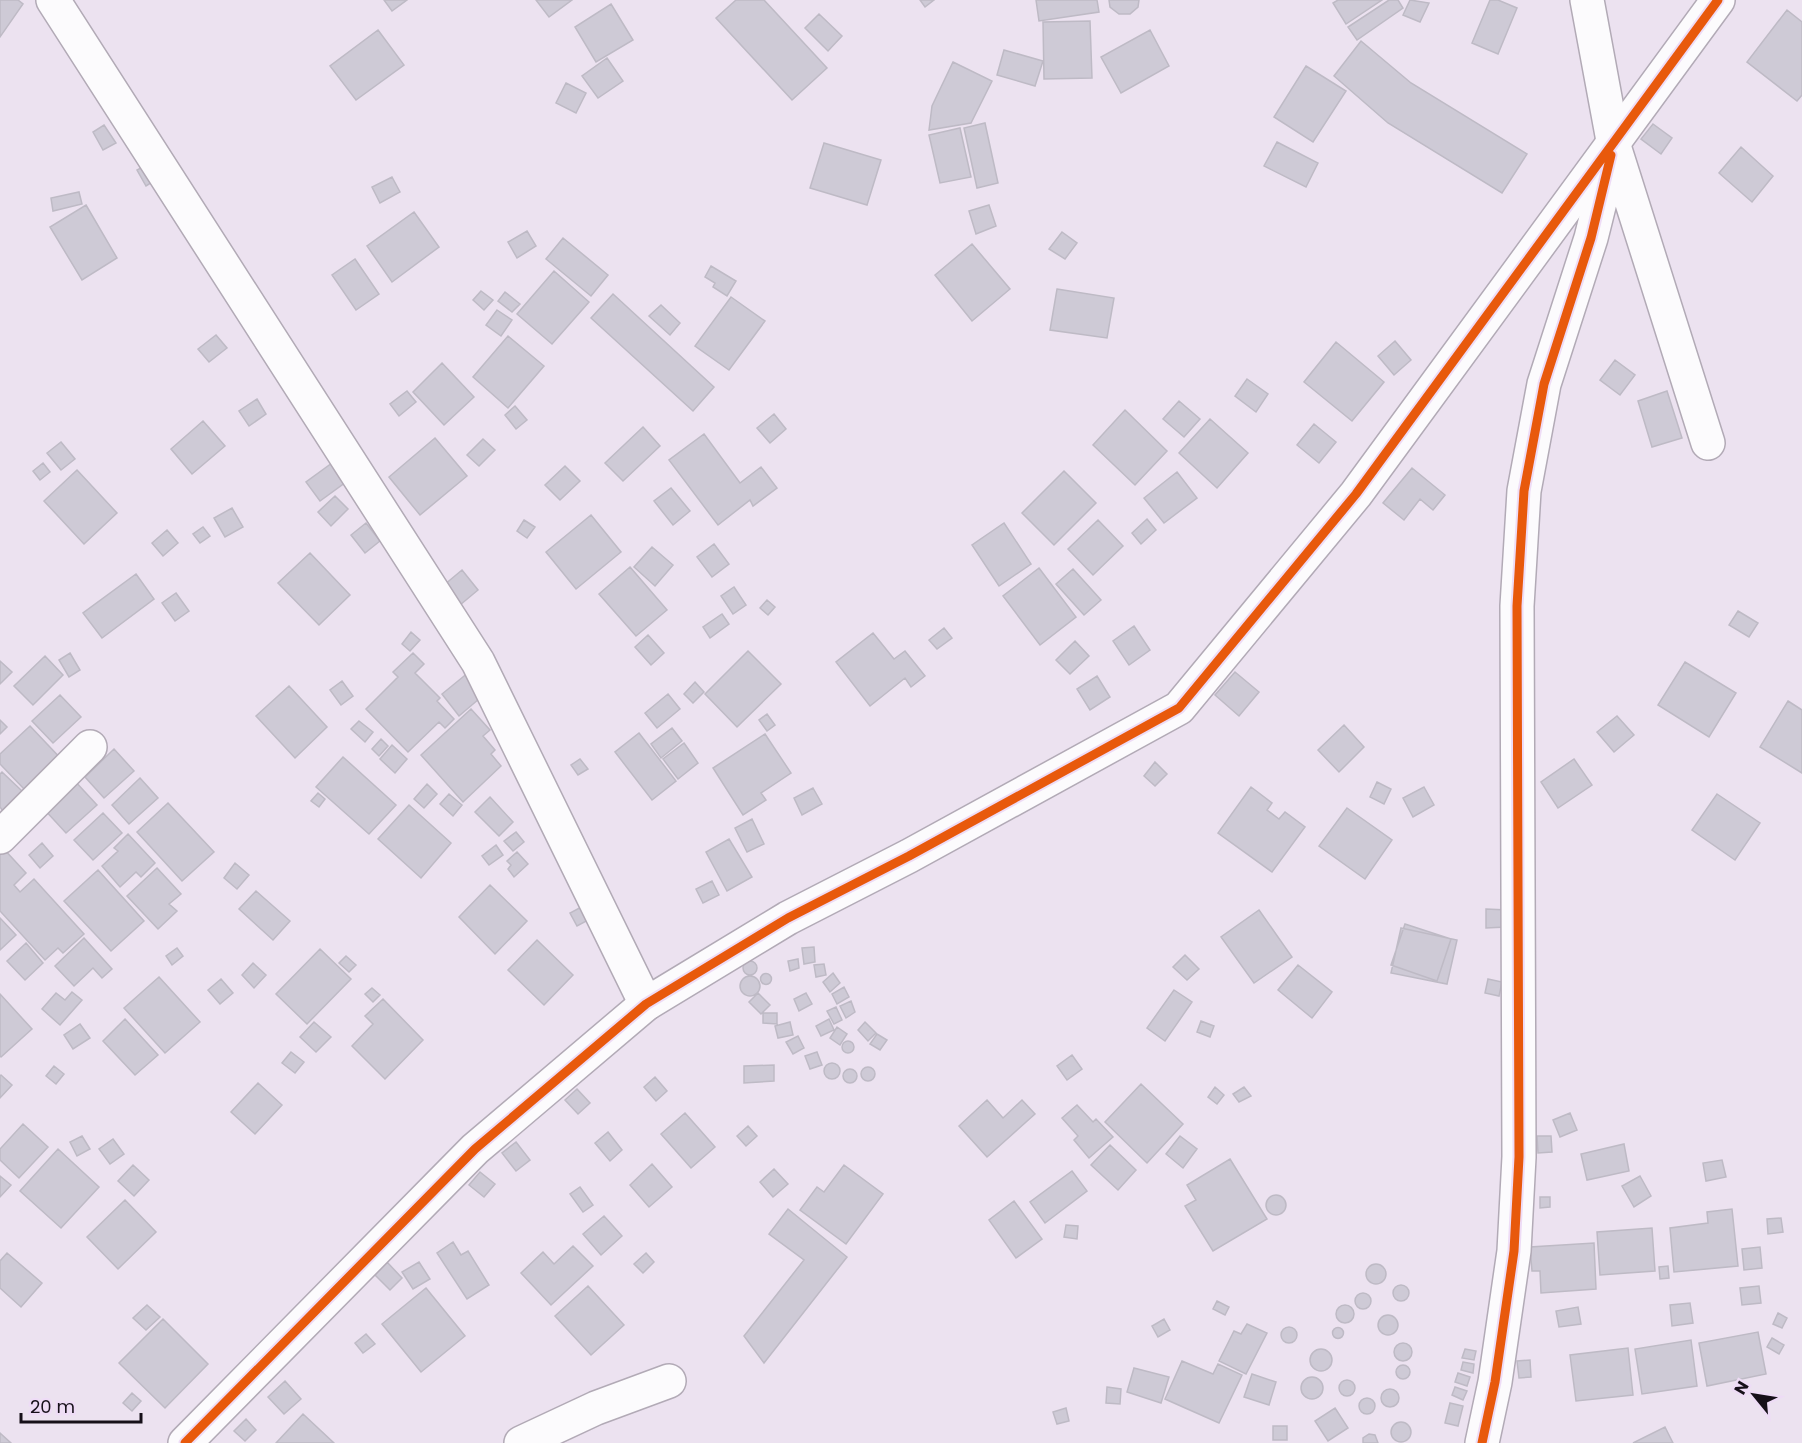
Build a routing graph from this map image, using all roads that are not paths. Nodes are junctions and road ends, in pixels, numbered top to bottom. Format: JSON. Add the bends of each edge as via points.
{"nodes":[{"id":1,"x":53,"y":0,"type":"edge"},
{"id":2,"x":1587,"y":0,"type":"edge"},
{"id":3,"x":1718,"y":0,"type":"edge"},
{"id":4,"x":1614,"y":146,"type":"junction"},
{"id":5,"x":1708,"y":443,"type":"dead end"},
{"id":6,"x":90,"y":747,"type":"dead end"},
{"id":7,"x":0,"y":837,"type":"edge"},
{"id":8,"x":646,"y":1004,"type":"junction"},
{"id":9,"x":669,"y":1381,"type":"dead end"},
{"id":10,"x":185,"y":1443,"type":"edge"},
{"id":11,"x":521,"y":1443,"type":"edge"},
{"id":12,"x":1482,"y":1443,"type":"edge"}],
"edges":[{"from":1,"to":8,"type":"street","via":[[478,662]]},
{"from":2,"to":4,"type":"street"},
{"from":3,"to":4,"type":"street"},
{"from":4,"to":5,"type":"street"},
{"from":4,"to":8,"type":"street","via":[[1356,494],[1179,708],[788,918]]},
{"from":4,"to":12,"type":"street","via":[[1591,238],[1544,384],[1524,491],[1517,606],[1519,1157],[1514,1251]]},
{"from":6,"to":7,"type":"street"},
{"from":8,"to":10,"type":"street","via":[[475,1149]]},
{"from":9,"to":11,"type":"street","via":[[596,1408]]}]}
